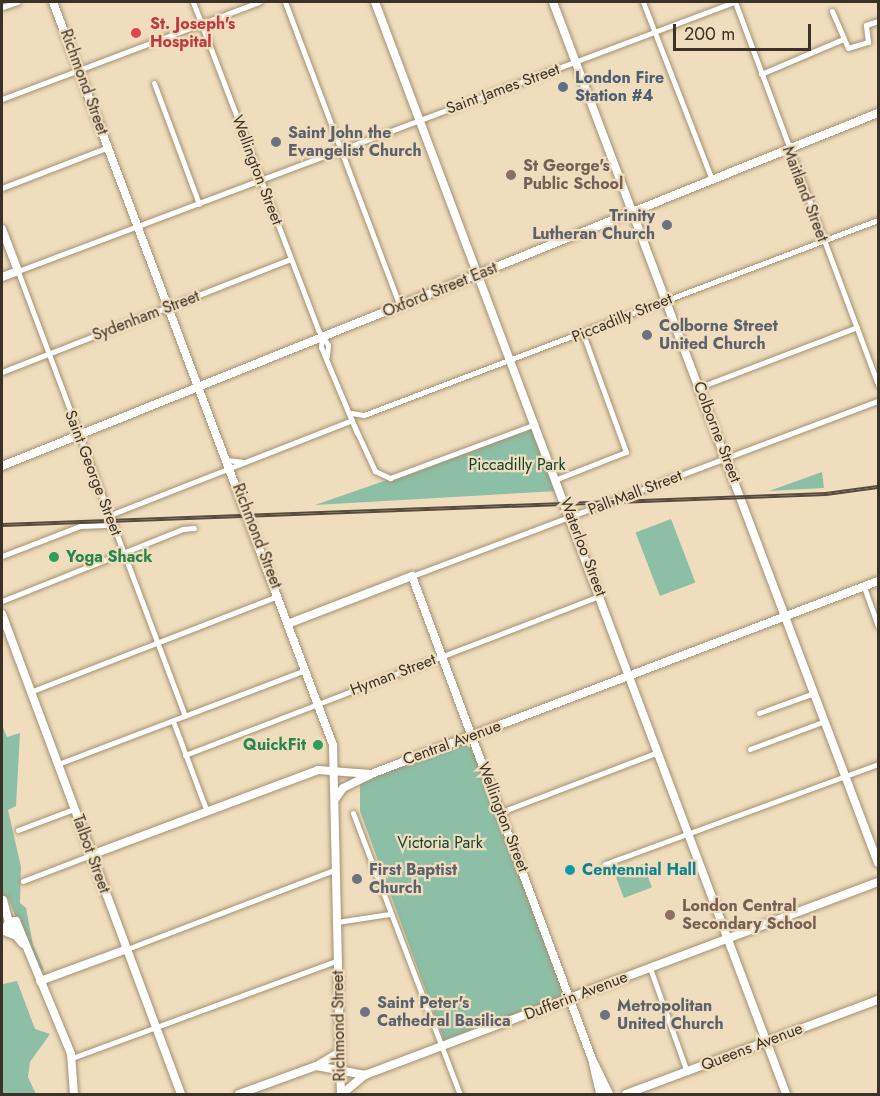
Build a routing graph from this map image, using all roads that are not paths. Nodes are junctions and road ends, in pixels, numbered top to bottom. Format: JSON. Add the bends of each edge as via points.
{"nodes":[{"id":1,"x":17,"y":2,"type":"edge"},
{"id":2,"x":53,"y":2,"type":"edge"},
{"id":3,"x":193,"y":2,"type":"edge"},
{"id":4,"x":259,"y":2,"type":"edge"},
{"id":5,"x":285,"y":2,"type":"edge"},
{"id":6,"x":375,"y":2,"type":"edge"},
{"id":7,"x":553,"y":2,"type":"edge"},
{"id":8,"x":643,"y":2,"type":"edge"},
{"id":9,"x":734,"y":2,"type":"edge"},
{"id":10,"x":2,"y":7,"type":"edge"},
{"id":11,"x":832,"y":11,"type":"dead end"},
{"id":12,"x":879,"y":21,"type":"edge"},
{"id":13,"x":201,"y":23,"type":"junction"},
{"id":14,"x":655,"y":32,"type":"junction"},
{"id":15,"x":843,"y":39,"type":"junction"},
{"id":16,"x":576,"y":62,"type":"junction"},
{"id":17,"x":80,"y":70,"type":"junction"},
{"id":18,"x":761,"y":74,"type":"junction"},
{"id":19,"x":154,"y":83,"type":"dead end"},
{"id":20,"x":2,"y":99,"type":"edge"},
{"id":21,"x":879,"y":113,"type":"edge"},
{"id":22,"x":421,"y":120,"type":"junction"},
{"id":23,"x":108,"y":147,"type":"junction"},
{"id":24,"x":788,"y":150,"type":"junction"},
{"id":25,"x":341,"y":151,"type":"junction"},
{"id":26,"x":712,"y":180,"type":"junction"},
{"id":27,"x":261,"y":181,"type":"junction"},
{"id":28,"x":2,"y":188,"type":"edge"},
{"id":29,"x":199,"y":204,"type":"junction"},
{"id":30,"x":633,"y":212,"type":"junction"},
{"id":31,"x":879,"y":220,"type":"edge"},
{"id":32,"x":138,"y":226,"type":"junction"},
{"id":33,"x":2,"y":229,"type":"edge"},
{"id":34,"x":824,"y":241,"type":"junction"},
{"id":35,"x":290,"y":259,"type":"junction"},
{"id":36,"x":18,"y":271,"type":"junction"},
{"id":37,"x":479,"y":274,"type":"junction"},
{"id":38,"x":2,"y":277,"type":"edge"},
{"id":39,"x":666,"y":300,"type":"junction"},
{"id":40,"x":400,"y":306,"type":"junction"},
{"id":41,"x":168,"y":307,"type":"junction"},
{"id":42,"x":857,"y":327,"type":"junction"},
{"id":43,"x":583,"y":334,"type":"junction"},
{"id":44,"x":322,"y":337,"type":"junction"},
{"id":45,"x":48,"y":354,"type":"junction"},
{"id":46,"x":511,"y":361,"type":"junction"},
{"id":47,"x":2,"y":372,"type":"edge"},
{"id":48,"x":879,"y":386,"type":"edge"},
{"id":49,"x":199,"y":387,"type":"junction"},
{"id":50,"x":700,"y":387,"type":"junction"},
{"id":51,"x":879,"y":400,"type":"edge"},
{"id":52,"x":364,"y":415,"type":"junction"},
{"id":53,"x":352,"y":419,"type":"junction"},
{"id":54,"x":535,"y":424,"type":"junction"},
{"id":55,"x":80,"y":435,"type":"junction"},
{"id":56,"x":727,"y":458,"type":"junction"},
{"id":57,"x":227,"y":460,"type":"junction"},
{"id":58,"x":244,"y":462,"type":"junction"},
{"id":59,"x":2,"y":466,"type":"edge"},
{"id":60,"x":231,"y":468,"type":"junction"},
{"id":61,"x":557,"y":479,"type":"junction"},
{"id":62,"x":110,"y":515,"type":"junction"},
{"id":63,"x":571,"y":518,"type":"junction"},
{"id":64,"x":113,"y":525,"type":"junction"},
{"id":65,"x":194,"y":528,"type":"dead end"},
{"id":66,"x":124,"y":555,"type":"junction"},
{"id":67,"x":2,"y":556,"type":"edge"},
{"id":68,"x":412,"y":576,"type":"junction"},
{"id":69,"x":879,"y":581,"type":"edge"},
{"id":70,"x":864,"y":587,"type":"junction"},
{"id":71,"x":280,"y":595,"type":"junction"},
{"id":72,"x":601,"y":596,"type":"junction"},
{"id":73,"x":2,"y":601,"type":"edge"},
{"id":74,"x":2,"y":614,"type":"edge"},
{"id":75,"x":786,"y":617,"type":"junction"},
{"id":76,"x":290,"y":623,"type":"junction"},
{"id":77,"x":879,"y":626,"type":"edge"},
{"id":78,"x":156,"y":644,"type":"junction"},
{"id":79,"x":442,"y":656,"type":"junction"},
{"id":80,"x":307,"y":669,"type":"junction"},
{"id":81,"x":629,"y":675,"type":"junction"},
{"id":82,"x":30,"y":692,"type":"junction"},
{"id":83,"x":814,"y":693,"type":"junction"},
{"id":84,"x":318,"y":704,"type":"junction"},
{"id":85,"x":759,"y":713,"type":"dead end"},
{"id":86,"x":185,"y":716,"type":"junction"},
{"id":87,"x":173,"y":721,"type":"junction"},
{"id":88,"x":825,"y":721,"type":"junction"},
{"id":89,"x":472,"y":736,"type":"junction"},
{"id":90,"x":750,"y":749,"type":"dead end"},
{"id":91,"x":658,"y":752,"type":"junction"},
{"id":92,"x":186,"y":755,"type":"junction"},
{"id":93,"x":58,"y":764,"type":"junction"},
{"id":94,"x":879,"y":764,"type":"edge"},
{"id":95,"x":336,"y":771,"type":"junction"},
{"id":96,"x":371,"y":774,"type":"junction"},
{"id":97,"x":844,"y":776,"type":"junction"},
{"id":98,"x":336,"y":799,"type":"junction"},
{"id":99,"x":74,"y":809,"type":"junction"},
{"id":100,"x":501,"y":812,"type":"junction"},
{"id":101,"x":207,"y":813,"type":"junction"},
{"id":102,"x":353,"y":813,"type":"dead end"},
{"id":103,"x":18,"y":830,"type":"dead end"},
{"id":104,"x":689,"y":832,"type":"junction"},
{"id":105,"x":92,"y":855,"type":"junction"},
{"id":106,"x":879,"y":863,"type":"edge"},
{"id":107,"x":605,"y":864,"type":"dead end"},
{"id":108,"x":336,"y":868,"type":"junction"},
{"id":109,"x":23,"y":881,"type":"dead end"},
{"id":110,"x":879,"y":882,"type":"edge"},
{"id":111,"x":2,"y":900,"type":"edge"},
{"id":112,"x":389,"y":914,"type":"junction"},
{"id":113,"x":12,"y":922,"type":"junction"},
{"id":114,"x":337,"y":922,"type":"junction"},
{"id":115,"x":727,"y":940,"type":"junction"},
{"id":116,"x":23,"y":945,"type":"junction"},
{"id":117,"x":127,"y":949,"type":"junction"},
{"id":118,"x":338,"y":960,"type":"junction"},
{"id":119,"x":650,"y":968,"type":"junction"},
{"id":120,"x":40,"y":981,"type":"junction"},
{"id":121,"x":571,"y":998,"type":"junction"},
{"id":122,"x":879,"y":1000,"type":"edge"},
{"id":123,"x":156,"y":1027,"type":"junction"},
{"id":124,"x":766,"y":1042,"type":"junction"},
{"id":125,"x":442,"y":1046,"type":"junction"},
{"id":126,"x":340,"y":1052,"type":"junction"},
{"id":127,"x":72,"y":1058,"type":"junction"},
{"id":128,"x":592,"y":1059,"type":"junction"},
{"id":129,"x":316,"y":1066,"type":"junction"},
{"id":130,"x":340,"y":1070,"type":"junction"},
{"id":131,"x":687,"y":1072,"type":"junction"},
{"id":132,"x":365,"y":1075,"type":"junction"},
{"id":133,"x":74,"y":1095,"type":"edge"},
{"id":134,"x":181,"y":1095,"type":"edge"},
{"id":135,"x":239,"y":1095,"type":"edge"},
{"id":136,"x":341,"y":1095,"type":"edge"},
{"id":137,"x":460,"y":1095,"type":"edge"},
{"id":138,"x":600,"y":1095,"type":"edge"},
{"id":139,"x":609,"y":1095,"type":"edge"},
{"id":140,"x":626,"y":1095,"type":"edge"},
{"id":141,"x":786,"y":1095,"type":"edge"}],
"edges":[{"from":1,"to":10,"type":"street"},
{"from":2,"to":17,"type":"street","name":"Richmond Street"},
{"from":3,"to":13,"type":"street","name":"Wellington Street"},
{"from":4,"to":13,"type":"street"},
{"from":5,"to":25,"type":"street"},
{"from":6,"to":22,"type":"street","name":"Waterloo Street"},
{"from":7,"to":16,"type":"street","name":"Colborne Street"},
{"from":8,"to":14,"type":"street"},
{"from":9,"to":14,"type":"street","name":"Saint James Street"},
{"from":9,"to":18,"type":"street","name":"Maitland Street"},
{"from":11,"to":15,"type":"street"},
{"from":12,"to":15,"type":"street","via":[[866,25],[868,42],[848,48]]},
{"from":13,"to":17,"type":"street"},
{"from":13,"to":27,"type":"street","name":"Wellington Street"},
{"from":14,"to":16,"type":"street","name":"Saint James Street"},
{"from":14,"to":26,"type":"street"},
{"from":15,"to":18,"type":"street"},
{"from":16,"to":22,"type":"street","name":"Saint James Street"},
{"from":16,"to":30,"type":"street","name":"Colborne Street"},
{"from":17,"to":20,"type":"street"},
{"from":17,"to":23,"type":"street","name":"Richmond Street"},
{"from":18,"to":24,"type":"street","name":"Maitland Street"},
{"from":19,"to":29,"type":"street"},
{"from":21,"to":24,"type":"street","name":"Oxford Street East"},
{"from":22,"to":25,"type":"street","name":"Saint James Street"},
{"from":22,"to":37,"type":"street","name":"Waterloo Street"},
{"from":23,"to":28,"type":"street"},
{"from":23,"to":32,"type":"street","name":"Richmond Street"},
{"from":24,"to":26,"type":"street","name":"Oxford Street East"},
{"from":24,"to":34,"type":"street","name":"Maitland Street"},
{"from":25,"to":27,"type":"street","name":"Saint James Street"},
{"from":25,"to":40,"type":"street"},
{"from":26,"to":30,"type":"street","name":"Oxford Street East"},
{"from":27,"to":29,"type":"street","name":"Saint James Street"},
{"from":27,"to":35,"type":"street","name":"Wellington Street"},
{"from":29,"to":32,"type":"street","name":"Saint James Street"},
{"from":30,"to":37,"type":"street","name":"Oxford Street East"},
{"from":30,"to":39,"type":"street","name":"Colborne Street"},
{"from":31,"to":34,"type":"street","name":"Piccadilly Street"},
{"from":32,"to":36,"type":"street","name":"Saint James Street"},
{"from":32,"to":41,"type":"street","name":"Richmond Street"},
{"from":33,"to":36,"type":"street","name":"Saint George Street"},
{"from":34,"to":39,"type":"street","name":"Piccadilly Street"},
{"from":34,"to":42,"type":"street","name":"Maitland Street"},
{"from":35,"to":41,"type":"street","name":"Sydenham Street"},
{"from":35,"to":44,"type":"street","name":"Wellington Street"},
{"from":36,"to":38,"type":"street","name":"Saint James Street"},
{"from":36,"to":45,"type":"street","name":"Saint George Street"},
{"from":37,"to":40,"type":"street","name":"Oxford Street East"},
{"from":37,"to":46,"type":"street","name":"Waterloo Street"},
{"from":39,"to":43,"type":"street","name":"Piccadilly Street"},
{"from":39,"to":50,"type":"street","name":"Colborne Street"},
{"from":40,"to":44,"type":"street","name":"Oxford Street East"},
{"from":41,"to":45,"type":"street","name":"Sydenham Street"},
{"from":41,"to":49,"type":"street","name":"Richmond Street"},
{"from":42,"to":48,"type":"street","name":"Maitland Street"},
{"from":42,"to":50,"type":"street"},
{"from":43,"to":46,"type":"street","name":"Piccadilly Street"},
{"from":43,"to":61,"type":"street","via":[[626,452]]},
{"from":44,"to":49,"type":"street","name":"Oxford Street East"},
{"from":44,"to":53,"type":"street","name":"Wellington Street"},
{"from":45,"to":47,"type":"street","name":"Sydenham Street"},
{"from":45,"to":55,"type":"street","name":"Saint George Street"},
{"from":46,"to":52,"type":"street","name":"Piccadilly Street"},
{"from":46,"to":54,"type":"street","name":"Waterloo Street"},
{"from":49,"to":55,"type":"street","name":"Oxford Street East"},
{"from":49,"to":57,"type":"street","name":"Richmond Street"},
{"from":50,"to":56,"type":"street","name":"Colborne Street"},
{"from":51,"to":56,"type":"street","name":"Pall Mall Street"},
{"from":52,"to":53,"type":"street"},
{"from":52,"to":53,"type":"street","name":"Piccadilly Street"},
{"from":53,"to":54,"type":"street","name":"Wellington Street","via":[[379,476],[390,478]]},
{"from":53,"to":58,"type":"street","name":"Piccadilly Street"},
{"from":54,"to":61,"type":"street","name":"Waterloo Street"},
{"from":55,"to":59,"type":"street","name":"Oxford Street East"},
{"from":55,"to":62,"type":"street","name":"Saint George Street"},
{"from":56,"to":63,"type":"street","name":"Pall Mall Street"},
{"from":56,"to":75,"type":"street","name":"Colborne Street"},
{"from":57,"to":58,"type":"street","name":"Piccadilly Street"},
{"from":57,"to":60,"type":"street","name":"Richmond Street"},
{"from":58,"to":60,"type":"street","name":"Piccadilly Street"},
{"from":60,"to":62,"type":"street","name":"Piccadilly Street"},
{"from":60,"to":71,"type":"street","name":"Richmond Street"},
{"from":61,"to":63,"type":"street","name":"Waterloo Street"},
{"from":62,"to":64,"type":"street","name":"Saint George Street"},
{"from":63,"to":68,"type":"street","name":"Pall Mall Street"},
{"from":63,"to":72,"type":"street","name":"Waterloo Street"},
{"from":64,"to":66,"type":"street","name":"Saint George Street"},
{"from":64,"to":67,"type":"street","via":[[80,526]]},
{"from":65,"to":66,"type":"street","via":[[183,528]]},
{"from":66,"to":73,"type":"street"},
{"from":66,"to":78,"type":"street","name":"Saint George Street"},
{"from":68,"to":76,"type":"street","name":"Pall Mall Street"},
{"from":68,"to":79,"type":"street","name":"Wellington Street"},
{"from":69,"to":70,"type":"street","name":"Central Avenue"},
{"from":70,"to":75,"type":"street","name":"Central Avenue"},
{"from":70,"to":77,"type":"street"},
{"from":71,"to":76,"type":"street","name":"Richmond Street"},
{"from":71,"to":78,"type":"street"},
{"from":72,"to":79,"type":"street","name":"Hyman Street"},
{"from":72,"to":81,"type":"street","name":"Waterloo Street"},
{"from":74,"to":82,"type":"street","name":"Talbot Street"},
{"from":75,"to":81,"type":"street","name":"Central Avenue"},
{"from":75,"to":83,"type":"street","name":"Colborne Street"},
{"from":76,"to":80,"type":"street","name":"Richmond Street"},
{"from":78,"to":82,"type":"street"},
{"from":78,"to":86,"type":"street","name":"Saint George Street"},
{"from":79,"to":84,"type":"street","name":"Hyman Street"},
{"from":79,"to":89,"type":"street","name":"Wellington Street"},
{"from":80,"to":84,"type":"street","name":"Richmond Street"},
{"from":80,"to":86,"type":"street"},
{"from":81,"to":89,"type":"street","name":"Central Avenue"},
{"from":81,"to":91,"type":"street","name":"Waterloo Street"},
{"from":82,"to":93,"type":"street","name":"Talbot Street"},
{"from":83,"to":85,"type":"street"},
{"from":83,"to":88,"type":"street","name":"Colborne Street"},
{"from":84,"to":92,"type":"street","name":"Hyman Street"},
{"from":84,"to":95,"type":"street","name":"Richmond Street","via":[[333,745]]},
{"from":86,"to":87,"type":"street"},
{"from":87,"to":92,"type":"street"},
{"from":87,"to":93,"type":"street"},
{"from":88,"to":90,"type":"street"},
{"from":88,"to":97,"type":"street","name":"Colborne Street"},
{"from":89,"to":96,"type":"street","name":"Central Avenue"},
{"from":89,"to":100,"type":"street","name":"Wellington Street"},
{"from":91,"to":100,"type":"street"},
{"from":91,"to":104,"type":"street","name":"Waterloo Street"},
{"from":92,"to":101,"type":"street"},
{"from":93,"to":99,"type":"street","name":"Talbot Street"},
{"from":94,"to":97,"type":"street"},
{"from":95,"to":96,"type":"street","name":"Central Avenue"},
{"from":95,"to":98,"type":"street","name":"Richmond Street"},
{"from":95,"to":101,"type":"street","name":"Central Avenue","via":[[318,770]]},
{"from":96,"to":98,"type":"street","via":[[343,788]]},
{"from":97,"to":104,"type":"street"},
{"from":97,"to":106,"type":"street","name":"Colborne Street"},
{"from":98,"to":108,"type":"street","name":"Richmond Street"},
{"from":99,"to":103,"type":"street"},
{"from":99,"to":105,"type":"street","name":"Talbot Street"},
{"from":100,"to":121,"type":"street","name":"Wellington Street"},
{"from":101,"to":105,"type":"street","name":"Central Avenue"},
{"from":102,"to":112,"type":"street"},
{"from":104,"to":107,"type":"street"},
{"from":104,"to":115,"type":"street","name":"Waterloo Street"},
{"from":105,"to":109,"type":"street","name":"Central Avenue"},
{"from":105,"to":117,"type":"street","name":"Talbot Street"},
{"from":108,"to":114,"type":"street","name":"Richmond Street"},
{"from":108,"to":117,"type":"street"},
{"from":110,"to":115,"type":"street","name":"Dufferin Avenue"},
{"from":111,"to":113,"type":"street"},
{"from":112,"to":114,"type":"street"},
{"from":112,"to":125,"type":"street","via":[[395,920]]},
{"from":113,"to":116,"type":"street"},
{"from":113,"to":116,"type":"street","via":[[4,931]]},
{"from":114,"to":118,"type":"street","name":"Richmond Street"},
{"from":115,"to":119,"type":"street","name":"Dufferin Avenue"},
{"from":115,"to":124,"type":"street","name":"Waterloo Street"},
{"from":116,"to":120,"type":"street"},
{"from":117,"to":120,"type":"street"},
{"from":117,"to":123,"type":"street","name":"Talbot Street"},
{"from":118,"to":123,"type":"street"},
{"from":118,"to":126,"type":"street","name":"Richmond Street"},
{"from":119,"to":121,"type":"street","name":"Dufferin Avenue"},
{"from":119,"to":131,"type":"street"},
{"from":120,"to":127,"type":"street"},
{"from":121,"to":125,"type":"street","name":"Dufferin Avenue"},
{"from":121,"to":128,"type":"street","name":"Wellington Street"},
{"from":122,"to":124,"type":"street","name":"Queens Avenue"},
{"from":123,"to":127,"type":"street"},
{"from":123,"to":134,"type":"street","name":"Talbot Street"},
{"from":124,"to":131,"type":"street","name":"Queens Avenue"},
{"from":124,"to":141,"type":"street","name":"Waterloo Street"},
{"from":125,"to":132,"type":"street","name":"Dufferin Avenue"},
{"from":125,"to":137,"type":"street"},
{"from":126,"to":129,"type":"street"},
{"from":126,"to":130,"type":"street","name":"Richmond Street"},
{"from":127,"to":133,"type":"street"},
{"from":128,"to":138,"type":"street","name":"Wellington Street"},
{"from":128,"to":139,"type":"street","name":"Wellington Street"},
{"from":129,"to":130,"type":"street"},
{"from":129,"to":135,"type":"street"},
{"from":130,"to":132,"type":"street"},
{"from":130,"to":136,"type":"street","name":"Richmond Street"},
{"from":131,"to":140,"type":"street","name":"Queens Avenue"},
{"from":132,"to":136,"type":"street"}]}
